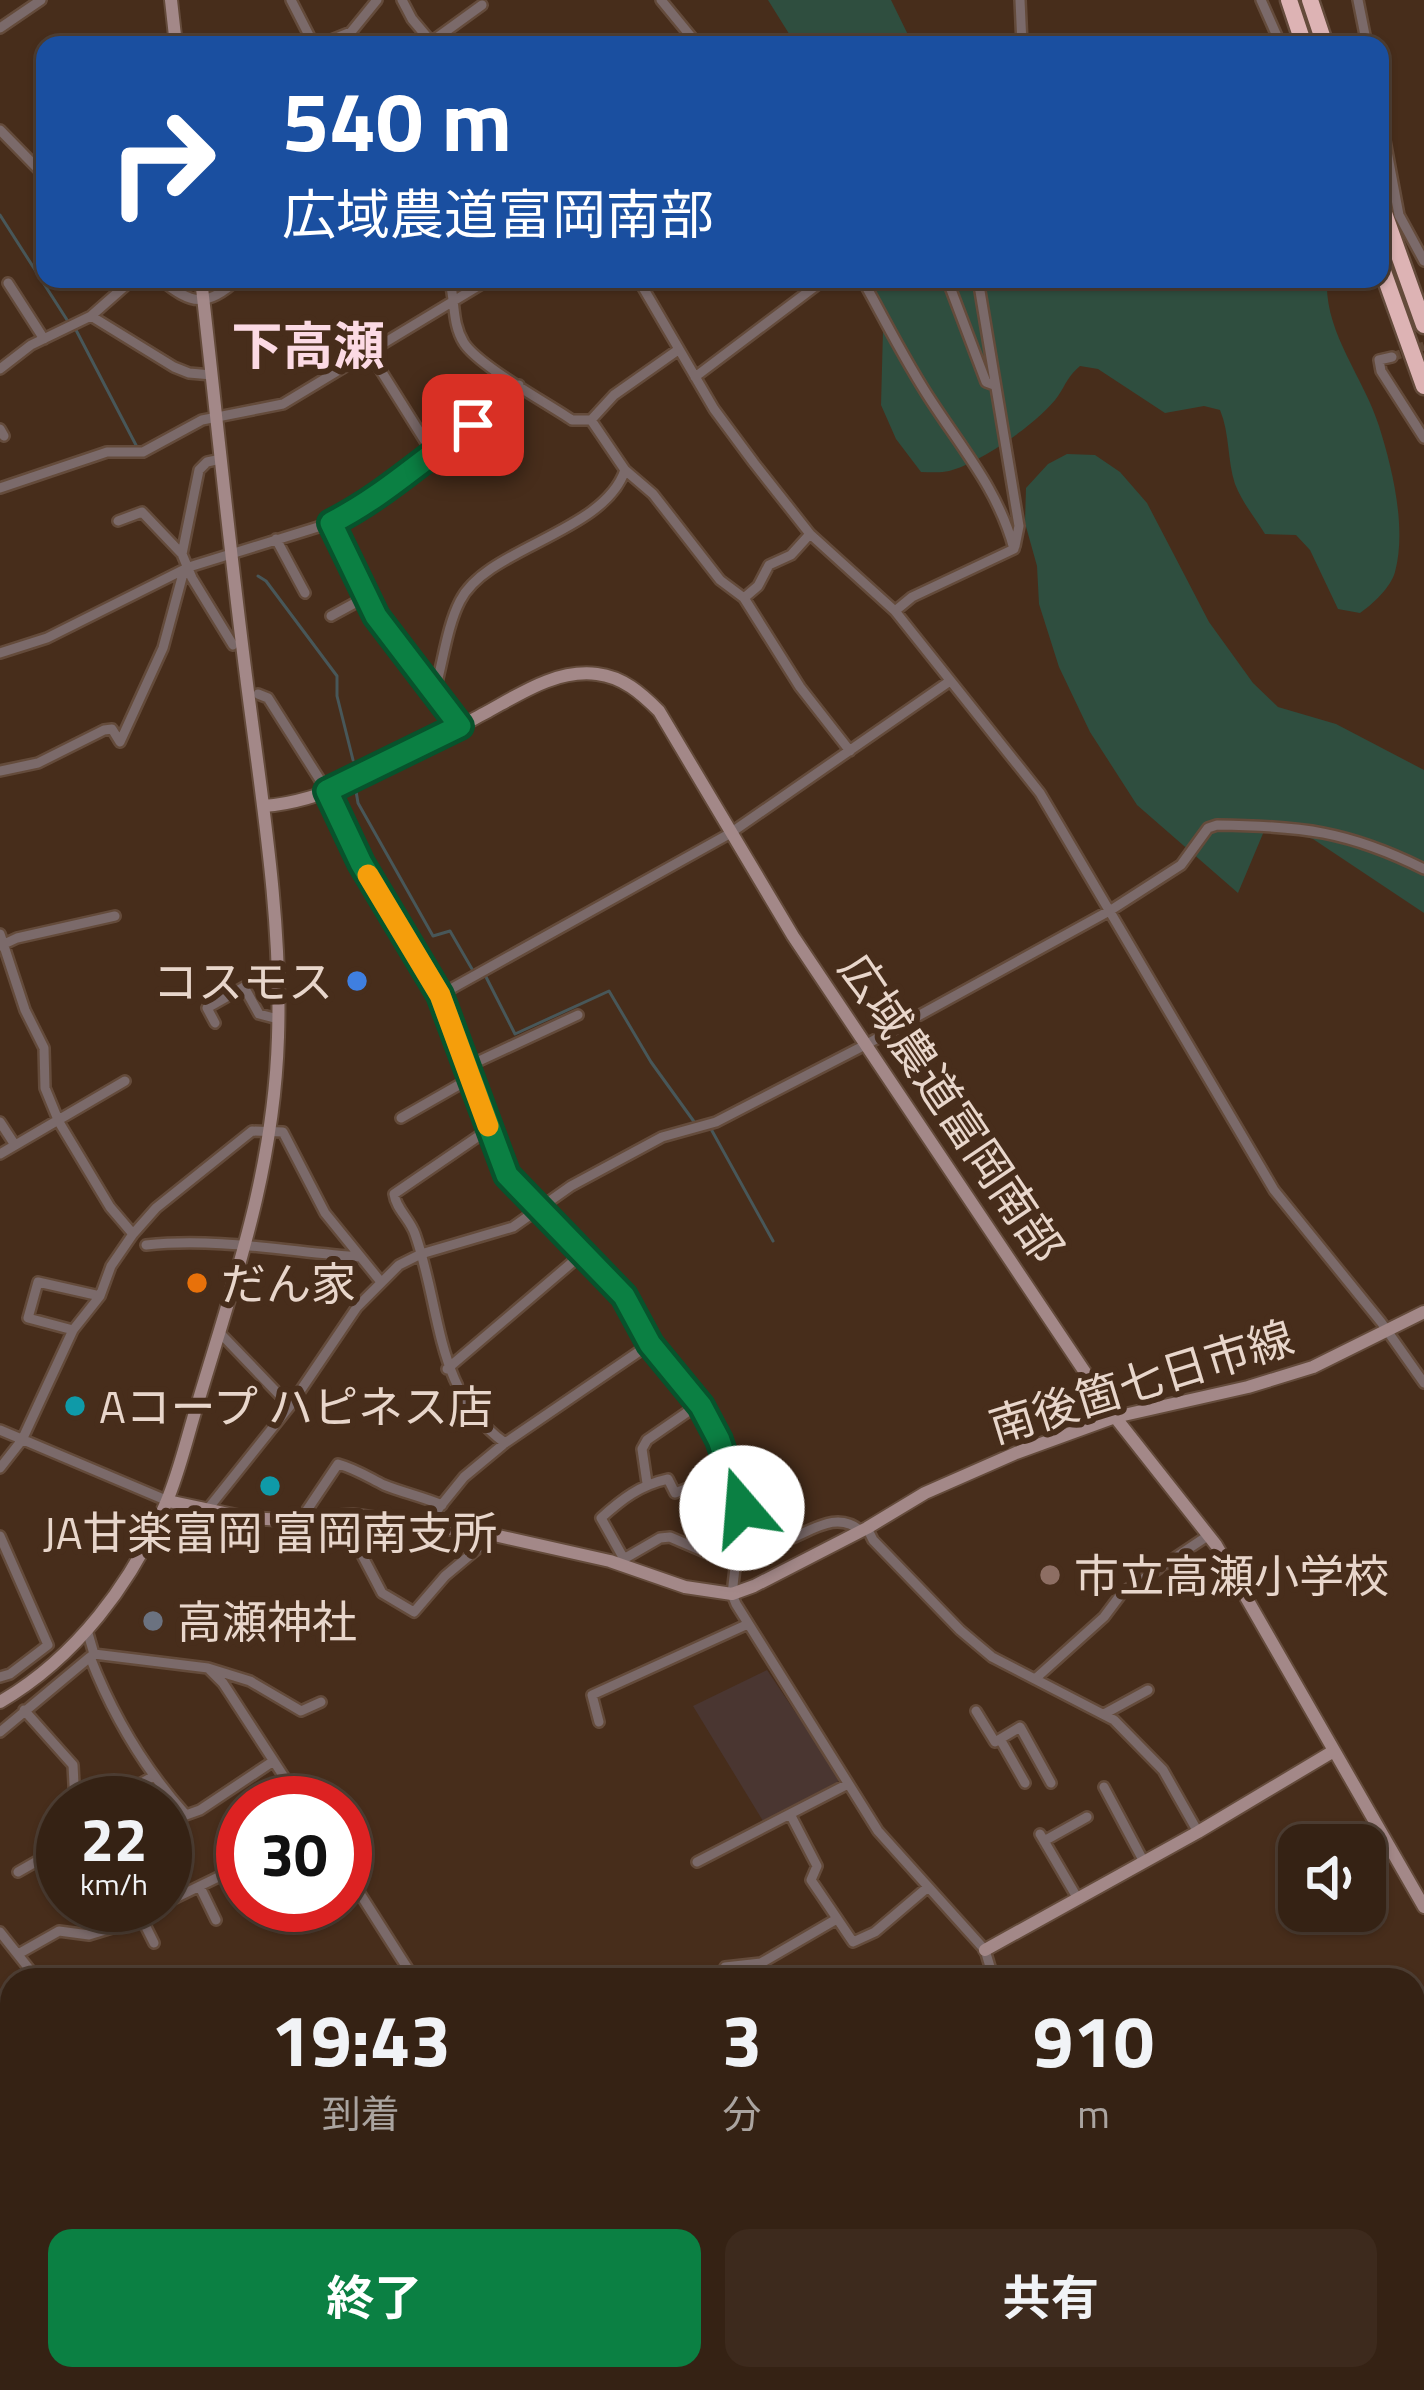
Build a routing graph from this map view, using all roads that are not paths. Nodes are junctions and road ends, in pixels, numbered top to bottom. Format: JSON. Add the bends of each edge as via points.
{"nodes":[{"id":1,"x":41,"y":0,"type":"edge"},
{"id":2,"x":172,"y":0,"type":"edge"},
{"id":3,"x":292,"y":0,"type":"edge"},
{"id":4,"x":377,"y":0,"type":"edge"},
{"id":5,"x":402,"y":0,"type":"edge"},
{"id":6,"x":661,"y":0,"type":"edge"},
{"id":7,"x":1020,"y":0,"type":"edge"},
{"id":8,"x":1261,"y":0,"type":"edge"},
{"id":9,"x":1289,"y":0,"type":"edge"},
{"id":10,"x":1310,"y":0,"type":"edge"},
{"id":11,"x":1358,"y":0,"type":"edge"},
{"id":12,"x":482,"y":5,"type":"dead end"},
{"id":13,"x":0,"y":28,"type":"edge"},
{"id":14,"x":175,"y":36,"type":"edge"},
{"id":15,"x":312,"y":36,"type":"edge"},
{"id":16,"x":341,"y":36,"type":"edge"},
{"id":17,"x":426,"y":36,"type":"edge"},
{"id":18,"x":443,"y":36,"type":"edge"},
{"id":19,"x":691,"y":36,"type":"edge"},
{"id":20,"x":1022,"y":36,"type":"edge"},
{"id":21,"x":1277,"y":36,"type":"edge"},
{"id":22,"x":1301,"y":36,"type":"edge"},
{"id":23,"x":1322,"y":36,"type":"edge"},
{"id":24,"x":1364,"y":36,"type":"edge"},
{"id":25,"x":0,"y":130,"type":"edge"},
{"id":26,"x":1389,"y":162,"type":"edge"},
{"id":27,"x":36,"y":167,"type":"edge"},
{"id":28,"x":1389,"y":227,"type":"edge"},
{"id":29,"x":1424,"y":261,"type":"edge"},
{"id":30,"x":8,"y":283,"type":"dead end"},
{"id":31,"x":124,"y":288,"type":"edge"},
{"id":32,"x":171,"y":288,"type":"edge"},
{"id":33,"x":202,"y":288,"type":"edge"},
{"id":34,"x":228,"y":288,"type":"edge"},
{"id":35,"x":452,"y":288,"type":"edge"},
{"id":36,"x":477,"y":288,"type":"edge"},
{"id":37,"x":643,"y":288,"type":"edge"},
{"id":38,"x":813,"y":288,"type":"edge"},
{"id":39,"x":867,"y":288,"type":"edge"},
{"id":40,"x":950,"y":288,"type":"edge"},
{"id":41,"x":980,"y":288,"type":"edge"},
{"id":42,"x":1389,"y":288,"type":"edge"},
{"id":43,"x":203,"y":299,"type":"junction"},
{"id":44,"x":451,"y":306,"type":"junction"},
{"id":45,"x":91,"y":316,"type":"junction"},
{"id":46,"x":1424,"y":325,"type":"edge"},
{"id":47,"x":44,"y":339,"type":"junction"},
{"id":48,"x":368,"y":350,"type":"junction"},
{"id":49,"x":678,"y":350,"type":"junction"},
{"id":50,"x":1392,"y":357,"type":"dead end"},
{"id":51,"x":0,"y":369,"type":"edge"},
{"id":52,"x":212,"y":375,"type":"junction"},
{"id":53,"x":695,"y":377,"type":"junction"},
{"id":54,"x":518,"y":385,"type":"junction"},
{"id":55,"x":994,"y":385,"type":"junction"},
{"id":56,"x":1424,"y":386,"type":"edge"},
{"id":57,"x":217,"y":416,"type":"junction"},
{"id":58,"x":591,"y":420,"type":"junction"},
{"id":59,"x":1424,"y":438,"type":"edge"},
{"id":60,"x":432,"y":452,"type":"junction"},
{"id":61,"x":221,"y":459,"type":"junction"},
{"id":62,"x":625,"y":470,"type":"junction"},
{"id":63,"x":0,"y":488,"type":"edge"},
{"id":64,"x":118,"y":521,"type":"dead end"},
{"id":65,"x":331,"y":523,"type":"junction"},
{"id":66,"x":810,"y":534,"type":"junction"},
{"id":67,"x":276,"y":539,"type":"junction"},
{"id":68,"x":1014,"y":549,"type":"junction"},
{"id":69,"x":230,"y":553,"type":"junction"},
{"id":70,"x":182,"y":554,"type":"junction"},
{"id":71,"x":186,"y":569,"type":"junction"},
{"id":72,"x":305,"y":593,"type":"dead end"},
{"id":73,"x":366,"y":597,"type":"junction"},
{"id":74,"x":744,"y":598,"type":"junction"},
{"id":75,"x":895,"y":611,"type":"junction"},
{"id":76,"x":331,"y":616,"type":"dead end"},
{"id":77,"x":233,"y":645,"type":"dead end"},
{"id":78,"x":0,"y":652,"type":"edge"},
{"id":79,"x":950,"y":681,"type":"junction"},
{"id":80,"x":435,"y":690,"type":"junction"},
{"id":81,"x":258,"y":694,"type":"dead end"},
{"id":82,"x":460,"y":726,"type":"junction"},
{"id":83,"x":850,"y":751,"type":"junction"},
{"id":84,"x":0,"y":772,"type":"edge"},
{"id":85,"x":327,"y":791,"type":"junction"},
{"id":86,"x":264,"y":806,"type":"junction"},
{"id":87,"x":730,"y":834,"type":"junction"},
{"id":88,"x":1424,"y":869,"type":"edge"},
{"id":89,"x":1111,"y":910,"type":"junction"},
{"id":90,"x":115,"y":916,"type":"dead end"},
{"id":91,"x":1,"y":941,"type":"edge"},
{"id":92,"x":440,"y":995,"type":"junction"},
{"id":93,"x":578,"y":1015,"type":"dead end"},
{"id":94,"x":278,"y":1018,"type":"junction"},
{"id":95,"x":215,"y":1023,"type":"dead end"},
{"id":96,"x":867,"y":1044,"type":"junction"},
{"id":97,"x":468,"y":1072,"type":"junction"},
{"id":98,"x":125,"y":1081,"type":"dead end"},
{"id":99,"x":401,"y":1118,"type":"dead end"},
{"id":100,"x":0,"y":1122,"type":"edge"},
{"id":101,"x":59,"y":1122,"type":"junction"},
{"id":102,"x":489,"y":1129,"type":"junction"},
{"id":103,"x":269,"y":1132,"type":"junction"},
{"id":104,"x":15,"y":1145,"type":"junction"},
{"id":105,"x":0,"y":1154,"type":"edge"},
{"id":106,"x":540,"y":1211,"type":"junction"},
{"id":107,"x":134,"y":1234,"type":"junction"},
{"id":108,"x":146,"y":1245,"type":"dead end"},
{"id":109,"x":246,"y":1246,"type":"junction"},
{"id":110,"x":421,"y":1254,"type":"junction"},
{"id":111,"x":582,"y":1254,"type":"junction"},
{"id":112,"x":360,"y":1257,"type":"junction"},
{"id":113,"x":380,"y":1282,"type":"junction"},
{"id":114,"x":100,"y":1296,"type":"junction"},
{"id":115,"x":1424,"y":1312,"type":"edge"},
{"id":116,"x":73,"y":1330,"type":"junction"},
{"id":117,"x":1388,"y":1331,"type":"junction"},
{"id":118,"x":219,"y":1332,"type":"junction"},
{"id":119,"x":650,"y":1344,"type":"junction"},
{"id":120,"x":447,"y":1369,"type":"junction"},
{"id":121,"x":1424,"y":1383,"type":"edge"},
{"id":122,"x":699,"y":1403,"type":"junction"},
{"id":123,"x":290,"y":1406,"type":"junction"},
{"id":124,"x":1115,"y":1417,"type":"junction"},
{"id":125,"x":0,"y":1430,"type":"edge"},
{"id":126,"x":22,"y":1441,"type":"junction"},
{"id":127,"x":505,"y":1443,"type":"junction"},
{"id":128,"x":0,"y":1468,"type":"edge"},
{"id":129,"x":731,"y":1471,"type":"junction"},
{"id":130,"x":647,"y":1483,"type":"junction"},
{"id":131,"x":167,"y":1501,"type":"junction"},
{"id":132,"x":442,"y":1505,"type":"junction"},
{"id":133,"x":206,"y":1511,"type":"junction"},
{"id":134,"x":320,"y":1517,"type":"junction"},
{"id":135,"x":301,"y":1519,"type":"junction"},
{"id":136,"x":426,"y":1524,"type":"junction"},
{"id":137,"x":864,"y":1530,"type":"junction"},
{"id":138,"x":494,"y":1535,"type":"junction"},
{"id":139,"x":1209,"y":1535,"type":"junction"},
{"id":140,"x":0,"y":1536,"type":"edge"},
{"id":141,"x":739,"y":1550,"type":"junction"},
{"id":142,"x":620,"y":1561,"type":"junction"},
{"id":143,"x":732,"y":1594,"type":"junction"},
{"id":144,"x":748,"y":1624,"type":"junction"},
{"id":145,"x":87,"y":1630,"type":"junction"},
{"id":146,"x":92,"y":1655,"type":"junction"},
{"id":147,"x":208,"y":1668,"type":"junction"},
{"id":148,"x":0,"y":1677,"type":"edge"},
{"id":149,"x":1035,"y":1679,"type":"junction"},
{"id":150,"x":1148,"y":1690,"type":"dead end"},
{"id":151,"x":0,"y":1702,"type":"edge"},
{"id":152,"x":321,"y":1702,"type":"dead end"},
{"id":153,"x":24,"y":1710,"type":"junction"},
{"id":154,"x":976,"y":1711,"type":"dead end"},
{"id":155,"x":1104,"y":1714,"type":"junction"},
{"id":156,"x":598,"y":1722,"type":"dead end"},
{"id":157,"x":0,"y":1732,"type":"edge"},
{"id":158,"x":1000,"y":1739,"type":"junction"},
{"id":159,"x":1332,"y":1752,"type":"junction"},
{"id":160,"x":272,"y":1762,"type":"junction"},
{"id":161,"x":74,"y":1776,"type":"edge"},
{"id":162,"x":154,"y":1776,"type":"edge"},
{"id":163,"x":282,"y":1776,"type":"edge"},
{"id":164,"x":1025,"y":1783,"type":"dead end"},
{"id":165,"x":1051,"y":1783,"type":"dead end"},
{"id":166,"x":848,"y":1784,"type":"junction"},
{"id":167,"x":1105,"y":1787,"type":"dead end"},
{"id":168,"x":192,"y":1813,"type":"edge"},
{"id":169,"x":790,"y":1814,"type":"junction"},
{"id":170,"x":1087,"y":1817,"type":"dead end"},
{"id":171,"x":1198,"y":1832,"type":"junction"},
{"id":172,"x":36,"y":1861,"type":"edge"},
{"id":173,"x":697,"y":1862,"type":"dead end"},
{"id":174,"x":1144,"y":1862,"type":"junction"},
{"id":175,"x":18,"y":1872,"type":"dead end"},
{"id":176,"x":216,"y":1879,"type":"edge"},
{"id":177,"x":200,"y":1887,"type":"junction"},
{"id":178,"x":928,"y":1887,"type":"junction"},
{"id":179,"x":192,"y":1891,"type":"edge"},
{"id":180,"x":1078,"y":1898,"type":"junction"},
{"id":181,"x":1424,"y":1907,"type":"edge"},
{"id":182,"x":372,"y":1912,"type":"edge"},
{"id":183,"x":835,"y":1919,"type":"junction"},
{"id":184,"x":216,"y":1920,"type":"dead end"},
{"id":185,"x":0,"y":1932,"type":"edge"},
{"id":186,"x":57,"y":1932,"type":"edge"},
{"id":187,"x":148,"y":1932,"type":"edge"},
{"id":188,"x":154,"y":1943,"type":"dead end"},
{"id":189,"x":985,"y":1950,"type":"junction"},
{"id":190,"x":20,"y":1953,"type":"junction"},
{"id":191,"x":761,"y":1963,"type":"junction"},
{"id":192,"x":725,"y":1967,"type":"dead end"},
{"id":193,"x":30,"y":1968,"type":"edge"},
{"id":194,"x":407,"y":1968,"type":"edge"},
{"id":195,"x":730,"y":1968,"type":"edge"},
{"id":196,"x":738,"y":1968,"type":"edge"},
{"id":197,"x":765,"y":1968,"type":"edge"},
{"id":198,"x":990,"y":1968,"type":"edge"}],
"edges":[{"from":1,"to":13,"type":"street"},
{"from":2,"to":14,"type":"street"},
{"from":3,"to":15,"type":"street"},
{"from":4,"to":16,"type":"street"},
{"from":5,"to":17,"type":"street"},
{"from":6,"to":19,"type":"street"},
{"from":7,"to":20,"type":"street"},
{"from":8,"to":21,"type":"street"},
{"from":9,"to":22,"type":"highway"},
{"from":10,"to":23,"type":"highway"},
{"from":11,"to":24,"type":"street"},
{"from":12,"to":18,"type":"street"},
{"from":25,"to":27,"type":"street"},
{"from":26,"to":29,"type":"street","via":[[1399,215]]},
{"from":28,"to":46,"type":"highway"},
{"from":30,"to":47,"type":"street"},
{"from":31,"to":45,"type":"street"},
{"from":32,"to":43,"type":"street"},
{"from":33,"to":43,"type":"street"},
{"from":34,"to":43,"type":"street"},
{"from":35,"to":44,"type":"street"},
{"from":36,"to":44,"type":"street"},
{"from":37,"to":49,"type":"street"},
{"from":38,"to":53,"type":"street"},
{"from":39,"to":68,"type":"street","via":[[992,489]]},
{"from":40,"to":55,"type":"street","via":[[986,382]]},
{"from":41,"to":55,"type":"street"},
{"from":42,"to":56,"type":"highway"},
{"from":43,"to":52,"type":"street"},
{"from":44,"to":48,"type":"street"},
{"from":44,"to":54,"type":"street","via":[[476,357]]},
{"from":45,"to":47,"type":"street"},
{"from":45,"to":52,"type":"street","via":[[174,367]]},
{"from":47,"to":51,"type":"street"},
{"from":48,"to":57,"type":"street","via":[[283,404]]},
{"from":48,"to":60,"type":"street"},
{"from":49,"to":53,"type":"street"},
{"from":49,"to":58,"type":"street"},
{"from":50,"to":59,"type":"street","via":[[1379,360],[1381,371]]},
{"from":52,"to":57,"type":"street"},
{"from":53,"to":66,"type":"street"},
{"from":54,"to":58,"type":"street","via":[[572,420]]},
{"from":54,"to":60,"type":"street"},
{"from":55,"to":68,"type":"street","via":[[1019,526]]},
{"from":57,"to":61,"type":"street"},
{"from":57,"to":63,"type":"street","via":[[143,452],[106,452]]},
{"from":58,"to":62,"type":"street"},
{"from":60,"to":65,"type":"street","via":[[414,472]]},
{"from":61,"to":69,"type":"street"},
{"from":61,"to":70,"type":"street","via":[[199,470]]},
{"from":62,"to":74,"type":"street"},
{"from":62,"to":80,"type":"street","via":[[592,510],[484,575],[461,599]]},
{"from":64,"to":70,"type":"street","via":[[142,512]]},
{"from":65,"to":67,"type":"street"},
{"from":65,"to":73,"type":"street"},
{"from":66,"to":74,"type":"street","via":[[769,565]]},
{"from":66,"to":75,"type":"street"},
{"from":67,"to":69,"type":"street"},
{"from":67,"to":72,"type":"street"},
{"from":68,"to":75,"type":"street"},
{"from":69,"to":71,"type":"street"},
{"from":69,"to":86,"type":"street"},
{"from":70,"to":71,"type":"street"},
{"from":71,"to":77,"type":"street"},
{"from":71,"to":78,"type":"street","via":[[47,638]]},
{"from":71,"to":84,"type":"street","via":[[163,648],[120,742],[104,730]]},
{"from":73,"to":76,"type":"street"},
{"from":73,"to":80,"type":"street"},
{"from":74,"to":83,"type":"street"},
{"from":75,"to":79,"type":"street"},
{"from":79,"to":83,"type":"street"},
{"from":79,"to":89,"type":"street","via":[[1040,793]]},
{"from":80,"to":82,"type":"street"},
{"from":81,"to":85,"type":"street"},
{"from":82,"to":85,"type":"street","name":"広域農道富岡南部"},
{"from":82,"to":87,"type":"street","name":"広域農道富岡南部","via":[[551,679],[611,676],[659,711]]},
{"from":83,"to":87,"type":"street"},
{"from":85,"to":86,"type":"street","name":"広域農道富岡南部"},
{"from":85,"to":92,"type":"street"},
{"from":86,"to":94,"type":"street"},
{"from":87,"to":92,"type":"street"},
{"from":87,"to":96,"type":"street","name":"広域農道富岡南部"},
{"from":88,"to":89,"type":"street","via":[[1315,829],[1217,825],[1181,865]]},
{"from":89,"to":96,"type":"street"},
{"from":89,"to":117,"type":"street","via":[[1274,1190]]},
{"from":90,"to":91,"type":"street"},
{"from":91,"to":101,"type":"street","via":[[44,1048],[45,1088]]},
{"from":92,"to":97,"type":"street"},
{"from":93,"to":97,"type":"street"},
{"from":94,"to":95,"type":"street","via":[[260,1014],[244,987],[207,1008]]},
{"from":94,"to":103,"type":"street"},
{"from":96,"to":106,"type":"street","via":[[716,1122],[662,1136]]},
{"from":96,"to":124,"type":"street","name":"広域農道富岡南部"},
{"from":97,"to":99,"type":"street"},
{"from":97,"to":102,"type":"street"},
{"from":98,"to":101,"type":"street"},
{"from":100,"to":104,"type":"street"},
{"from":101,"to":104,"type":"street"},
{"from":101,"to":107,"type":"street"},
{"from":102,"to":106,"type":"street","via":[[507,1175]]},
{"from":102,"to":110,"type":"street","via":[[394,1194]]},
{"from":103,"to":107,"type":"street","via":[[239,1138]]},
{"from":103,"to":109,"type":"street"},
{"from":103,"to":112,"type":"street","via":[[283,1132],[325,1213]]},
{"from":104,"to":105,"type":"street"},
{"from":106,"to":110,"type":"street"},
{"from":106,"to":111,"type":"street"},
{"from":107,"to":114,"type":"street"},
{"from":108,"to":109,"type":"street"},
{"from":109,"to":112,"type":"street"},
{"from":109,"to":118,"type":"street"},
{"from":110,"to":113,"type":"street"},
{"from":110,"to":120,"type":"street"},
{"from":111,"to":119,"type":"street","via":[[624,1296]]},
{"from":111,"to":120,"type":"street"},
{"from":112,"to":113,"type":"street"},
{"from":113,"to":123,"type":"street"},
{"from":114,"to":116,"type":"street"},
{"from":114,"to":116,"type":"street","via":[[38,1282],[28,1318]]},
{"from":115,"to":117,"type":"street","name":"南後箇七日市線"},
{"from":116,"to":126,"type":"street"},
{"from":117,"to":121,"type":"street"},
{"from":117,"to":124,"type":"street","name":"南後箇七日市線","via":[[1278,1378]]},
{"from":118,"to":123,"type":"street"},
{"from":118,"to":131,"type":"street"},
{"from":119,"to":122,"type":"street"},
{"from":119,"to":127,"type":"street"},
{"from":120,"to":127,"type":"street","via":[[481,1425]]},
{"from":122,"to":129,"type":"street"},
{"from":122,"to":130,"type":"street","via":[[646,1441]]},
{"from":123,"to":133,"type":"street"},
{"from":124,"to":137,"type":"street","name":"南後箇七日市線","via":[[925,1493]]},
{"from":124,"to":139,"type":"street","name":"広域農道富岡南部"},
{"from":125,"to":126,"type":"street"},
{"from":126,"to":128,"type":"street"},
{"from":126,"to":131,"type":"street"},
{"from":127,"to":132,"type":"street"},
{"from":129,"to":130,"type":"street","via":[[675,1492],[668,1479]]},
{"from":129,"to":141,"type":"street","via":[[742,1508]]},
{"from":130,"to":142,"type":"street","via":[[601,1518]]},
{"from":131,"to":133,"type":"street"},
{"from":131,"to":145,"type":"street","via":[[136,1564]]},
{"from":132,"to":135,"type":"street","via":[[338,1464]]},
{"from":132,"to":136,"type":"street"},
{"from":133,"to":135,"type":"street"},
{"from":134,"to":135,"type":"street"},
{"from":134,"to":136,"type":"street"},
{"from":134,"to":138,"type":"street","via":[[361,1553],[382,1593],[414,1612]]},
{"from":136,"to":138,"type":"street"},
{"from":137,"to":141,"type":"street","via":[[834,1521],[783,1543]]},
{"from":137,"to":143,"type":"street","name":"南後箇七日市線"},
{"from":137,"to":149,"type":"street","via":[[979,1647]]},
{"from":138,"to":142,"type":"street"},
{"from":139,"to":149,"type":"street","via":[[1122,1593]]},
{"from":139,"to":159,"type":"street","name":"広域農道富岡南部"},
{"from":140,"to":148,"type":"street","via":[[48,1645]]},
{"from":141,"to":142,"type":"street","via":[[712,1555],[659,1538]]},
{"from":141,"to":143,"type":"street"},
{"from":142,"to":143,"type":"street","via":[[685,1587]]},
{"from":143,"to":144,"type":"street"},
{"from":144,"to":156,"type":"street","via":[[592,1694]]},
{"from":144,"to":166,"type":"street"},
{"from":145,"to":146,"type":"street"},
{"from":145,"to":151,"type":"street"},
{"from":146,"to":147,"type":"street"},
{"from":146,"to":153,"type":"street"},
{"from":146,"to":162,"type":"street","via":[[131,1747]]},
{"from":147,"to":152,"type":"street","via":[[301,1711]]},
{"from":147,"to":160,"type":"street"},
{"from":149,"to":155,"type":"street"},
{"from":150,"to":155,"type":"street"},
{"from":153,"to":157,"type":"street"},
{"from":153,"to":161,"type":"street","via":[[74,1765]]},
{"from":154,"to":158,"type":"street","via":[[994,1742]]},
{"from":155,"to":171,"type":"street","via":[[1163,1770]]},
{"from":158,"to":164,"type":"street"},
{"from":158,"to":165,"type":"street","via":[[1020,1727]]},
{"from":159,"to":171,"type":"street"},
{"from":159,"to":181,"type":"street","name":"広域農道富岡南部"},
{"from":160,"to":163,"type":"street"},
{"from":160,"to":168,"type":"street"},
{"from":166,"to":169,"type":"street"},
{"from":166,"to":178,"type":"street"},
{"from":167,"to":174,"type":"street"},
{"from":169,"to":173,"type":"street"},
{"from":169,"to":183,"type":"street","via":[[817,1866],[811,1880]]},
{"from":170,"to":180,"type":"street","via":[[1042,1838]]},
{"from":171,"to":174,"type":"street"},
{"from":172,"to":175,"type":"street"},
{"from":174,"to":180,"type":"street"},
{"from":176,"to":177,"type":"street"},
{"from":177,"to":179,"type":"street"},
{"from":177,"to":184,"type":"street"},
{"from":178,"to":183,"type":"street","via":[[853,1942]]},
{"from":178,"to":189,"type":"street"},
{"from":180,"to":189,"type":"street"},
{"from":182,"to":194,"type":"street"},
{"from":183,"to":191,"type":"street"},
{"from":185,"to":190,"type":"street"},
{"from":186,"to":190,"type":"street"},
{"from":187,"to":188,"type":"street"},
{"from":189,"to":198,"type":"street"},
{"from":190,"to":193,"type":"street"},
{"from":191,"to":196,"type":"street"},
{"from":191,"to":197,"type":"street"},
{"from":192,"to":195,"type":"street"}]}
